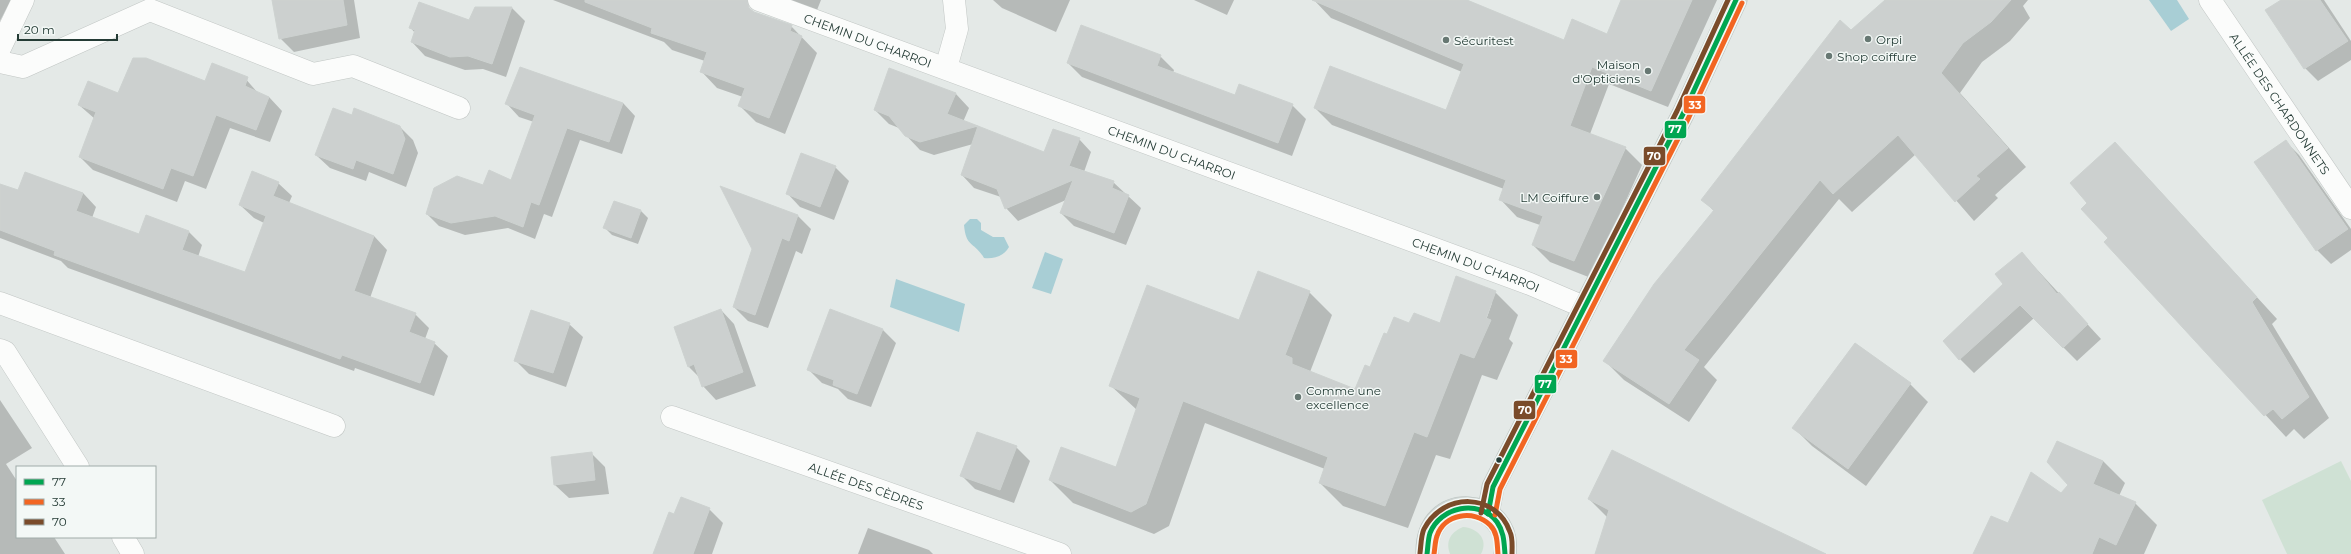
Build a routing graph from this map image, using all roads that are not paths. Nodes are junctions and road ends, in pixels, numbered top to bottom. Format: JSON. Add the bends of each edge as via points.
{"nodes":[{"id":1,"x":23,"y":0,"type":"edge"},
{"id":2,"x":759,"y":0,"type":"edge"},
{"id":3,"x":954,"y":0,"type":"edge"},
{"id":4,"x":1736,"y":0,"type":"edge"},
{"id":5,"x":2210,"y":0,"type":"edge"},
{"id":6,"x":0,"y":48,"type":"edge"},
{"id":7,"x":0,"y":62,"type":"edge"},
{"id":8,"x":946,"y":68,"type":"junction"},
{"id":9,"x":459,"y":108,"type":"dead end"},
{"id":10,"x":2351,"y":208,"type":"edge"},
{"id":11,"x":0,"y":303,"type":"edge"},
{"id":12,"x":1584,"y":307,"type":"junction"},
{"id":13,"x":0,"y":350,"type":"edge"},
{"id":14,"x":672,"y":417,"type":"dead end"},
{"id":15,"x":334,"y":426,"type":"dead end"},
{"id":16,"x":77,"y":466,"type":"edge"},
{"id":17,"x":1488,"y":514,"type":"junction"},
{"id":18,"x":124,"y":538,"type":"edge"},
{"id":19,"x":134,"y":554,"type":"edge"},
{"id":20,"x":1060,"y":554,"type":"edge"},
{"id":21,"x":1427,"y":554,"type":"edge"},
{"id":22,"x":1505,"y":554,"type":"edge"}],
"edges":[{"from":1,"to":6,"type":"street"},
{"from":2,"to":8,"type":"street","name":"CHEMIN DU CHARROI"},
{"from":3,"to":8,"type":"street","via":[[957,29]]},
{"from":4,"to":12,"type":"main road","via":[[1683,114]]},
{"from":5,"to":10,"type":"street","name":"ALLÉE DES CHARDONNETS"},
{"from":7,"to":9,"type":"street","via":[[23,67],[150,10],[313,74],[354,66]]},
{"from":8,"to":12,"type":"street","name":"CHEMIN DU CHARROI","via":[[1530,284]]},
{"from":11,"to":15,"type":"street"},
{"from":12,"to":17,"type":"main road","via":[[1493,486]]},
{"from":13,"to":16,"type":"street","via":[[5,352]]},
{"from":14,"to":20,"type":"street","name":"ALLÉE DES CÈDRES"},
{"from":17,"to":21,"type":"main road","via":[[1469,508],[1450,510],[1438,518],[1431,528],[1426,541]]},
{"from":17,"to":22,"type":"main road","via":[[1504,533]]},
{"from":18,"to":19,"type":"street"}]}
